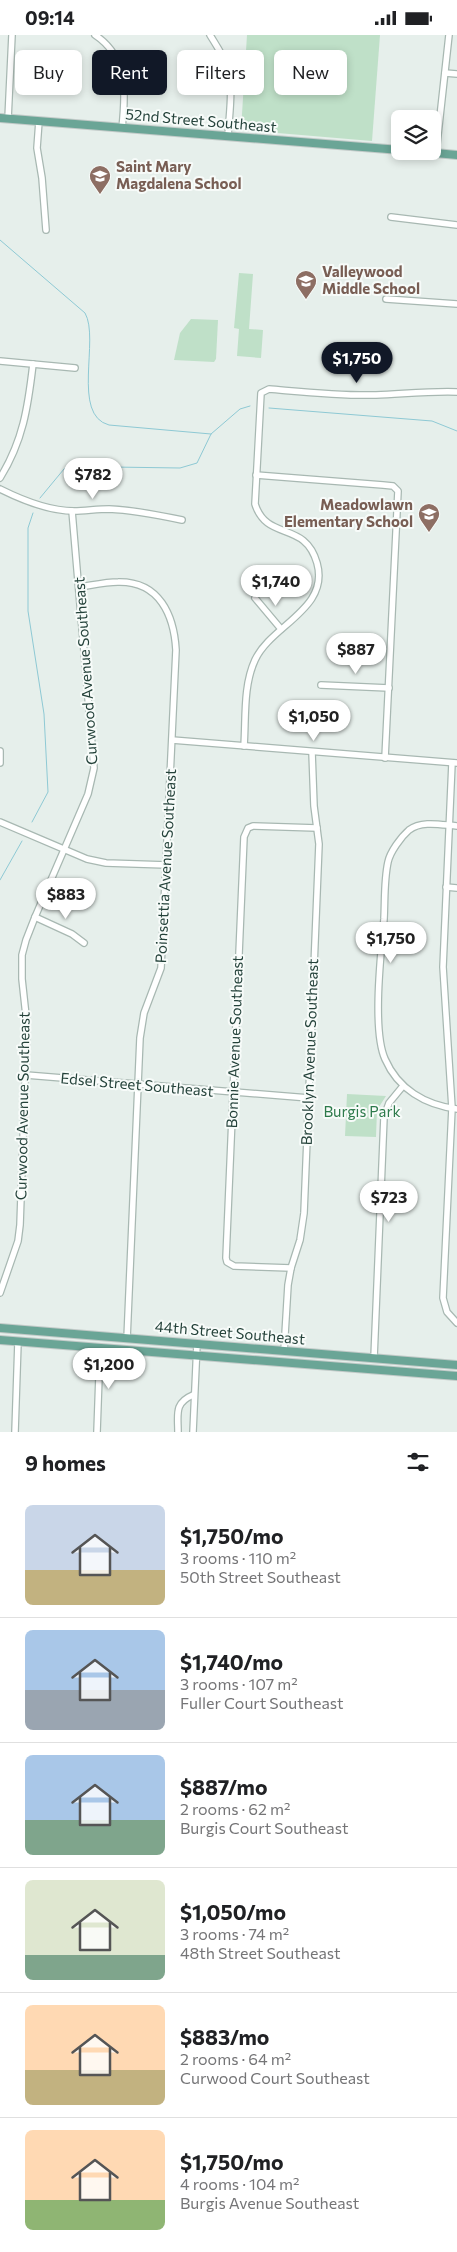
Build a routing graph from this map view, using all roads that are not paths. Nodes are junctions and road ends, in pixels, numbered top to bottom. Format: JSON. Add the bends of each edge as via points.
{"nodes":[{"id":1,"x":12,"y":35,"type":"edge"},
{"id":2,"x":94,"y":35,"type":"edge"},
{"id":3,"x":210,"y":35,"type":"edge"},
{"id":4,"x":449,"y":35,"type":"edge"},
{"id":5,"x":445,"y":73,"type":"junction"},
{"id":6,"x":457,"y":74,"type":"edge"},
{"id":7,"x":441,"y":110,"type":"edge"},
{"id":8,"x":4,"y":118,"type":"edge"},
{"id":9,"x":38,"y":121,"type":"junction"},
{"id":10,"x":122,"y":128,"type":"junction"},
{"id":11,"x":228,"y":137,"type":"junction"},
{"id":12,"x":391,"y":149,"type":"edge"},
{"id":13,"x":441,"y":153,"type":"edge"},
{"id":14,"x":457,"y":155,"type":"edge"},
{"id":15,"x":391,"y":217,"type":"dead end"},
{"id":16,"x":457,"y":225,"type":"edge"},
{"id":17,"x":46,"y":230,"type":"dead end"},
{"id":18,"x":386,"y":299,"type":"dead end"},
{"id":19,"x":457,"y":304,"type":"edge"},
{"id":20,"x":0,"y":361,"type":"edge"},
{"id":21,"x":33,"y":365,"type":"junction"},
{"id":22,"x":75,"y":368,"type":"dead end"},
{"id":23,"x":457,"y":392,"type":"edge"},
{"id":24,"x":256,"y":475,"type":"junction"},
{"id":25,"x":0,"y":478,"type":"edge"},
{"id":26,"x":0,"y":489,"type":"edge"},
{"id":27,"x":72,"y":511,"type":"junction"},
{"id":28,"x":182,"y":520,"type":"dead end"},
{"id":29,"x":80,"y":587,"type":"junction"},
{"id":30,"x":255,"y":598,"type":"dead end"},
{"id":31,"x":281,"y":629,"type":"junction"},
{"id":32,"x":321,"y":685,"type":"dead end"},
{"id":33,"x":389,"y":688,"type":"junction"},
{"id":34,"x":172,"y":740,"type":"junction"},
{"id":35,"x":244,"y":746,"type":"junction"},
{"id":36,"x":0,"y":751,"type":"edge"},
{"id":37,"x":312,"y":752,"type":"junction"},
{"id":38,"x":385,"y":758,"type":"junction"},
{"id":39,"x":0,"y":763,"type":"edge"},
{"id":40,"x":455,"y":763,"type":"edge"},
{"id":41,"x":0,"y":822,"type":"edge"},
{"id":42,"x":449,"y":826,"type":"junction"},
{"id":43,"x":457,"y":826,"type":"edge"},
{"id":44,"x":318,"y":828,"type":"junction"},
{"id":45,"x":65,"y":850,"type":"junction"},
{"id":46,"x":167,"y":865,"type":"junction"},
{"id":47,"x":446,"y":887,"type":"junction"},
{"id":48,"x":457,"y":888,"type":"edge"},
{"id":49,"x":35,"y":917,"type":"junction"},
{"id":50,"x":84,"y":943,"type":"dead end"},
{"id":51,"x":26,"y":1075,"type":"junction"},
{"id":52,"x":138,"y":1085,"type":"junction"},
{"id":53,"x":402,"y":1086,"type":"junction"},
{"id":54,"x":234,"y":1093,"type":"junction"},
{"id":55,"x":309,"y":1098,"type":"junction"},
{"id":56,"x":455,"y":1108,"type":"edge"},
{"id":57,"x":291,"y":1269,"type":"junction"},
{"id":58,"x":0,"y":1293,"type":"edge"},
{"id":59,"x":457,"y":1323,"type":"edge"},
{"id":60,"x":0,"y":1328,"type":"edge"},
{"id":61,"x":33,"y":1331,"type":"junction"},
{"id":62,"x":127,"y":1339,"type":"junction"},
{"id":63,"x":0,"y":1340,"type":"edge"},
{"id":64,"x":18,"y":1342,"type":"junction"},
{"id":65,"x":197,"y":1344,"type":"junction"},
{"id":66,"x":100,"y":1348,"type":"junction"},
{"id":67,"x":109,"y":1349,"type":"junction"},
{"id":68,"x":284,"y":1351,"type":"junction"},
{"id":69,"x":196,"y":1356,"type":"junction"},
{"id":70,"x":374,"y":1358,"type":"junction"},
{"id":71,"x":430,"y":1363,"type":"junction"},
{"id":72,"x":457,"y":1365,"type":"edge"},
{"id":73,"x":354,"y":1368,"type":"junction"},
{"id":74,"x":416,"y":1373,"type":"junction"},
{"id":75,"x":457,"y":1376,"type":"edge"},
{"id":76,"x":193,"y":1395,"type":"junction"},
{"id":77,"x":16,"y":1432,"type":"edge"},
{"id":78,"x":98,"y":1432,"type":"edge"},
{"id":79,"x":178,"y":1432,"type":"edge"},
{"id":80,"x":193,"y":1432,"type":"edge"}],
"edges":[{"from":1,"to":8,"type":"street"},
{"from":2,"to":10,"type":"street","via":[[105,41],[121,66],[126,96]]},
{"from":3,"to":11,"type":"street","via":[[229,74]]},
{"from":4,"to":5,"type":"street"},
{"from":5,"to":6,"type":"street"},
{"from":5,"to":7,"type":"street"},
{"from":8,"to":9,"type":"main road","name":"52nd Street Southeast"},
{"from":9,"to":10,"type":"main road","name":"52nd Street Southeast"},
{"from":9,"to":17,"type":"street","via":[[37,148]]},
{"from":10,"to":11,"type":"main road","name":"52nd Street Southeast"},
{"from":11,"to":12,"type":"main road","name":"52nd Street Southeast"},
{"from":13,"to":14,"type":"main road"},
{"from":15,"to":16,"type":"street"},
{"from":18,"to":19,"type":"street"},
{"from":20,"to":21,"type":"street"},
{"from":21,"to":22,"type":"street"},
{"from":21,"to":25,"type":"street","via":[[24,427]]},
{"from":23,"to":24,"type":"street","via":[[376,395],[262,391]]},
{"from":24,"to":31,"type":"street","via":[[258,515],[264,522],[295,534],[307,543],[318,565],[318,587],[310,603]]},
{"from":24,"to":33,"type":"street","via":[[393,486],[398,491]]},
{"from":26,"to":27,"type":"street","via":[[32,503]]},
{"from":27,"to":28,"type":"street","via":[[109,509]]},
{"from":27,"to":29,"type":"street","name":"Curwood Avenue Southeast"},
{"from":29,"to":34,"type":"street","name":"Poinsettia Avenue Southeast","via":[[128,583],[146,588],[163,604],[172,621],[176,650]]},
{"from":29,"to":45,"type":"street","name":"Curwood Avenue Southeast","via":[[94,768],[88,795]]},
{"from":30,"to":31,"type":"street"},
{"from":31,"to":35,"type":"street","via":[[256,657],[250,673]]},
{"from":32,"to":33,"type":"street"},
{"from":33,"to":38,"type":"street"},
{"from":34,"to":35,"type":"street"},
{"from":34,"to":46,"type":"street","name":"Poinsettia Avenue Southeast"},
{"from":35,"to":37,"type":"street"},
{"from":36,"to":39,"type":"street"},
{"from":37,"to":38,"type":"street"},
{"from":37,"to":44,"type":"street","name":"Brooklyn Avenue Southeast"},
{"from":38,"to":40,"type":"street"},
{"from":40,"to":42,"type":"street"},
{"from":41,"to":45,"type":"street"},
{"from":42,"to":43,"type":"street"},
{"from":42,"to":47,"type":"street"},
{"from":42,"to":53,"type":"street","via":[[426,823],[410,829],[388,860],[379,1035],[384,1058]]},
{"from":44,"to":54,"type":"street","name":"Bonnie Avenue Southeast","via":[[253,826],[246,831]]},
{"from":44,"to":55,"type":"street","name":"Brooklyn Avenue Southeast"},
{"from":45,"to":46,"type":"street","via":[[106,863]]},
{"from":45,"to":49,"type":"street","name":"Curwood Avenue Southeast"},
{"from":46,"to":52,"type":"street","name":"Poinsettia Avenue Southeast","via":[[161,968],[142,1022]]},
{"from":47,"to":48,"type":"street"},
{"from":47,"to":56,"type":"street","via":[[443,967]]},
{"from":49,"to":50,"type":"street"},
{"from":49,"to":51,"type":"street","name":"Curwood Avenue Southeast","via":[[26,940],[21,968],[27,1025]]},
{"from":51,"to":52,"type":"street","name":"Edsel Street Southeast"},
{"from":51,"to":58,"type":"street","name":"Curwood Avenue Southeast","via":[[18,1241]]},
{"from":52,"to":54,"type":"street","name":"Edsel Street Southeast"},
{"from":52,"to":62,"type":"street","name":"Poinsettia Avenue Southeast"},
{"from":53,"to":56,"type":"street","via":[[426,1100]]},
{"from":53,"to":70,"type":"street","via":[[389,1103],[384,1117]]},
{"from":54,"to":55,"type":"street","name":"Edsel Street Southeast"},
{"from":54,"to":57,"type":"street","name":"Bonnie Avenue Southeast","via":[[226,1262]]},
{"from":55,"to":57,"type":"street","name":"Brooklyn Avenue Southeast","via":[[302,1228]]},
{"from":56,"to":59,"type":"street","via":[[443,1298],[447,1312]]},
{"from":57,"to":68,"type":"street","name":"Brooklyn Avenue Southeast"},
{"from":60,"to":61,"type":"main road","name":"44th Street Southeast"},
{"from":61,"to":62,"type":"main road","name":"44th Street Southeast"},
{"from":61,"to":64,"type":"main road"},
{"from":62,"to":65,"type":"main road","name":"44th Street Southeast"},
{"from":62,"to":67,"type":"main road","via":[[122,1346]]},
{"from":63,"to":64,"type":"main road","name":"44th Street Southeast"},
{"from":64,"to":66,"type":"main road","name":"44th Street Southeast"},
{"from":64,"to":77,"type":"street"},
{"from":65,"to":68,"type":"main road","name":"44th Street Southeast"},
{"from":65,"to":69,"type":"street"},
{"from":66,"to":67,"type":"main road","name":"44th Street Southeast"},
{"from":66,"to":78,"type":"street"},
{"from":67,"to":69,"type":"main road","name":"44th Street Southeast"},
{"from":68,"to":70,"type":"main road","name":"44th Street Southeast"},
{"from":69,"to":73,"type":"main road","name":"44th Street Southeast"},
{"from":69,"to":76,"type":"street"},
{"from":70,"to":71,"type":"main road","name":"44th Street Southeast"},
{"from":70,"to":73,"type":"main road","via":[[368,1365]]},
{"from":71,"to":72,"type":"main road","name":"44th Street Southeast"},
{"from":71,"to":74,"type":"main road","via":[[420,1367]]},
{"from":73,"to":74,"type":"main road","name":"44th Street Southeast"},
{"from":74,"to":75,"type":"main road","name":"44th Street Southeast"},
{"from":76,"to":79,"type":"street","via":[[179,1405]]},
{"from":76,"to":80,"type":"street"}]}
